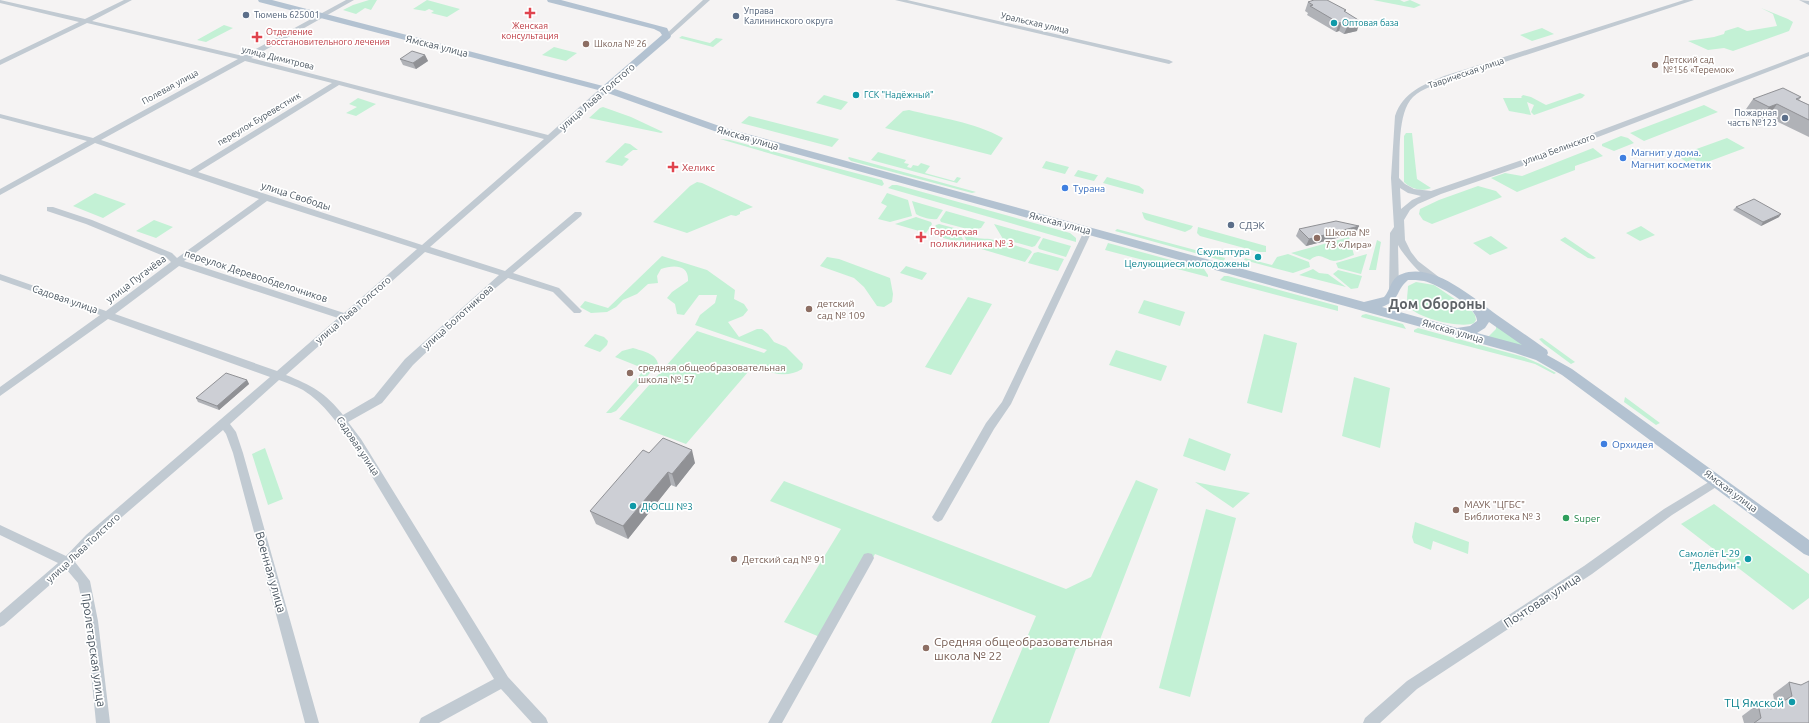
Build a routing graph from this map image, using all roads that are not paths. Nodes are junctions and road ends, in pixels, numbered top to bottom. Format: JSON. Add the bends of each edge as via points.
{"nodes":[{"id":1,"x":129,"y":0,"type":"edge"},
{"id":2,"x":262,"y":0,"type":"edge"},
{"id":3,"x":352,"y":0,"type":"edge"},
{"id":4,"x":551,"y":0,"type":"edge"},
{"id":5,"x":707,"y":0,"type":"edge"},
{"id":6,"x":898,"y":0,"type":"edge"},
{"id":7,"x":1691,"y":0,"type":"edge"},
{"id":8,"x":1802,"y":0,"type":"edge"},
{"id":9,"x":0,"y":1,"type":"edge"},
{"id":10,"x":1809,"y":3,"type":"edge"},
{"id":11,"x":322,"y":16,"type":"junction"},
{"id":12,"x":85,"y":21,"type":"junction"},
{"id":13,"x":666,"y":36,"type":"junction"},
{"id":14,"x":1809,"y":54,"type":"edge"},
{"id":15,"x":243,"y":58,"type":"junction"},
{"id":16,"x":1169,"y":62,"type":"dead end"},
{"id":17,"x":0,"y":63,"type":"edge"},
{"id":18,"x":338,"y":83,"type":"junction"},
{"id":19,"x":606,"y":89,"type":"junction"},
{"id":20,"x":0,"y":116,"type":"edge"},
{"id":21,"x":550,"y":138,"type":"junction"},
{"id":22,"x":93,"y":140,"type":"junction"},
{"id":23,"x":191,"y":173,"type":"junction"},
{"id":24,"x":1395,"y":178,"type":"junction"},
{"id":25,"x":0,"y":192,"type":"edge"},
{"id":26,"x":1433,"y":194,"type":"junction"},
{"id":27,"x":266,"y":198,"type":"junction"},
{"id":28,"x":50,"y":209,"type":"dead end"},
{"id":29,"x":578,"y":214,"type":"dead end"},
{"id":30,"x":1398,"y":226,"type":"junction"},
{"id":31,"x":1088,"y":231,"type":"junction"},
{"id":32,"x":425,"y":248,"type":"junction"},
{"id":33,"x":177,"y":262,"type":"junction"},
{"id":34,"x":506,"y":274,"type":"junction"},
{"id":35,"x":0,"y":277,"type":"edge"},
{"id":36,"x":1449,"y":287,"type":"junction"},
{"id":37,"x":1394,"y":290,"type":"junction"},
{"id":38,"x":1473,"y":303,"type":"junction"},
{"id":39,"x":1358,"y":305,"type":"junction"},
{"id":40,"x":577,"y":310,"type":"dead end"},
{"id":41,"x":107,"y":314,"type":"junction"},
{"id":42,"x":346,"y":317,"type":"junction"},
{"id":43,"x":1426,"y":323,"type":"junction"},
{"id":44,"x":1447,"y":330,"type":"junction"},
{"id":45,"x":1567,"y":372,"type":"junction"},
{"id":46,"x":278,"y":376,"type":"junction"},
{"id":47,"x":0,"y":392,"type":"edge"},
{"id":48,"x":342,"y":421,"type":"junction"},
{"id":49,"x":223,"y":424,"type":"junction"},
{"id":50,"x":1717,"y":481,"type":"junction"},
{"id":51,"x":938,"y":517,"type":"dead end"},
{"id":52,"x":0,"y":530,"type":"edge"},
{"id":53,"x":1809,"y":549,"type":"edge"},
{"id":54,"x":868,"y":558,"type":"dead end"},
{"id":55,"x":68,"y":562,"type":"junction"},
{"id":56,"x":0,"y":621,"type":"edge"},
{"id":57,"x":503,"y":681,"type":"junction"},
{"id":58,"x":103,"y":723,"type":"edge"},
{"id":59,"x":312,"y":723,"type":"edge"},
{"id":60,"x":426,"y":723,"type":"edge"},
{"id":61,"x":541,"y":723,"type":"edge"},
{"id":62,"x":775,"y":723,"type":"edge"},
{"id":63,"x":1370,"y":723,"type":"edge"}],
"edges":[{"from":1,"to":12,"type":"street"},
{"from":2,"to":11,"type":"main road","name":"Ямская улица"},
{"from":3,"to":11,"type":"street","name":"Полевая улица"},
{"from":4,"to":13,"type":"main road","via":[[657,27],[664,30]]},
{"from":5,"to":13,"type":"street","name":"улица Льва Толстого"},
{"from":6,"to":16,"type":"street","name":"Уральская улица"},
{"from":7,"to":24,"type":"street","name":"Таврическая улица","via":[[1453,76],[1418,90],[1407,98],[1401,107]]},
{"from":8,"to":10,"type":"street"},
{"from":9,"to":12,"type":"street","name":"улица Димитрова"},
{"from":11,"to":15,"type":"street","name":"Полевая улица"},
{"from":11,"to":19,"type":"main road","name":"Ямская улица"},
{"from":12,"to":15,"type":"street","name":"улица Димитрова"},
{"from":12,"to":17,"type":"street"},
{"from":13,"to":19,"type":"main road","name":"улица Льва Толстого"},
{"from":14,"to":26,"type":"street","name":"улица Белинского","via":[[1616,128]]},
{"from":15,"to":18,"type":"street","name":"улица Димитрова"},
{"from":15,"to":22,"type":"street","name":"Полевая улица"},
{"from":18,"to":21,"type":"street","name":"улица Димитрова"},
{"from":18,"to":23,"type":"street","name":"переулок Буревестник"},
{"from":19,"to":21,"type":"street","name":"улица Льва Толстого"},
{"from":19,"to":31,"type":"main road","name":"Ямская улица","via":[[721,130]]},
{"from":20,"to":22,"type":"street","name":"улица Свободы"},
{"from":21,"to":32,"type":"street","name":"улица Льва Толстого"},
{"from":22,"to":23,"type":"street","name":"улица Свободы"},
{"from":22,"to":25,"type":"street","name":"Полевая улица"},
{"from":23,"to":27,"type":"street","name":"улица Свободы"},
{"from":24,"to":26,"type":"street","via":[[1398,183],[1414,192]]},
{"from":24,"to":30,"type":"street","name":"Таврическая улица"},
{"from":26,"to":30,"type":"street","name":"улица Белинского","via":[[1402,212]]},
{"from":27,"to":32,"type":"street","name":"улица Свободы"},
{"from":27,"to":33,"type":"street","name":"улица Пугачёва"},
{"from":28,"to":33,"type":"street","name":"переулок Деревообделочников","via":[[169,255]]},
{"from":29,"to":34,"type":"street","name":"улица Болотникова"},
{"from":30,"to":36,"type":"street","via":[[1410,257],[1419,267]]},
{"from":30,"to":37,"type":"street","name":"Таврическая улица","via":[[1394,233]]},
{"from":31,"to":39,"type":"main road","name":"Ямская улица"},
{"from":31,"to":51,"type":"street","via":[[1006,404],[990,426]]},
{"from":32,"to":34,"type":"street","name":"улица Свободы"},
{"from":32,"to":42,"type":"street","name":"улица Льва Толстого"},
{"from":33,"to":41,"type":"street","name":"улица Пугачёва"},
{"from":33,"to":42,"type":"street","name":"переулок Деревообделочников"},
{"from":34,"to":40,"type":"street","name":"улица Свободы","via":[[556,290]]},
{"from":34,"to":48,"type":"street","name":"улица Болотникова","via":[[409,362],[378,400]]},
{"from":35,"to":41,"type":"street","name":"Садовая улица"},
{"from":36,"to":37,"type":"main road","via":[[1426,277],[1410,276],[1399,280]]},
{"from":36,"to":38,"type":"main road"},
{"from":37,"to":39,"type":"main road","via":[[1392,296],[1382,303]]},
{"from":37,"to":43,"type":"main road","via":[[1396,302],[1401,308]]},
{"from":38,"to":44,"type":"main road","via":[[1483,315],[1480,326],[1467,331]]},
{"from":38,"to":45,"type":"main road"},
{"from":39,"to":43,"type":"main road","name":"Ямская улица"},
{"from":41,"to":46,"type":"street","name":"Садовая улица"},
{"from":41,"to":47,"type":"street","name":"улица Пугачёва"},
{"from":42,"to":46,"type":"street","name":"улица Льва Толстого"},
{"from":43,"to":44,"type":"main road","name":"Ямская улица"},
{"from":44,"to":45,"type":"main road","name":"Ямская улица","via":[[1519,349]]},
{"from":45,"to":50,"type":"main road","name":"Ямская улица"},
{"from":46,"to":48,"type":"street","name":"Садовая улица","via":[[306,387]]},
{"from":46,"to":49,"type":"street","name":"улица Льва Толстого"},
{"from":48,"to":57,"type":"street","name":"Садовая улица"},
{"from":49,"to":55,"type":"street","name":"улица Льва Толстого","via":[[90,538]]},
{"from":49,"to":59,"type":"street","name":"Военная улица","via":[[231,432],[238,453]]},
{"from":50,"to":53,"type":"main road","name":"Ямская улица"},
{"from":50,"to":63,"type":"street","name":"Почтовая улица","via":[[1668,512],[1588,570],[1412,685]]},
{"from":52,"to":55,"type":"street","name":"Пролетарская улица"},
{"from":54,"to":62,"type":"street"},
{"from":55,"to":56,"type":"street","name":"улица Льва Толстого"},
{"from":55,"to":58,"type":"street","name":"Пролетарская улица","via":[[84,581],[92,622]]},
{"from":57,"to":60,"type":"street"},
{"from":57,"to":61,"type":"street","name":"Садовая улица"}]}
